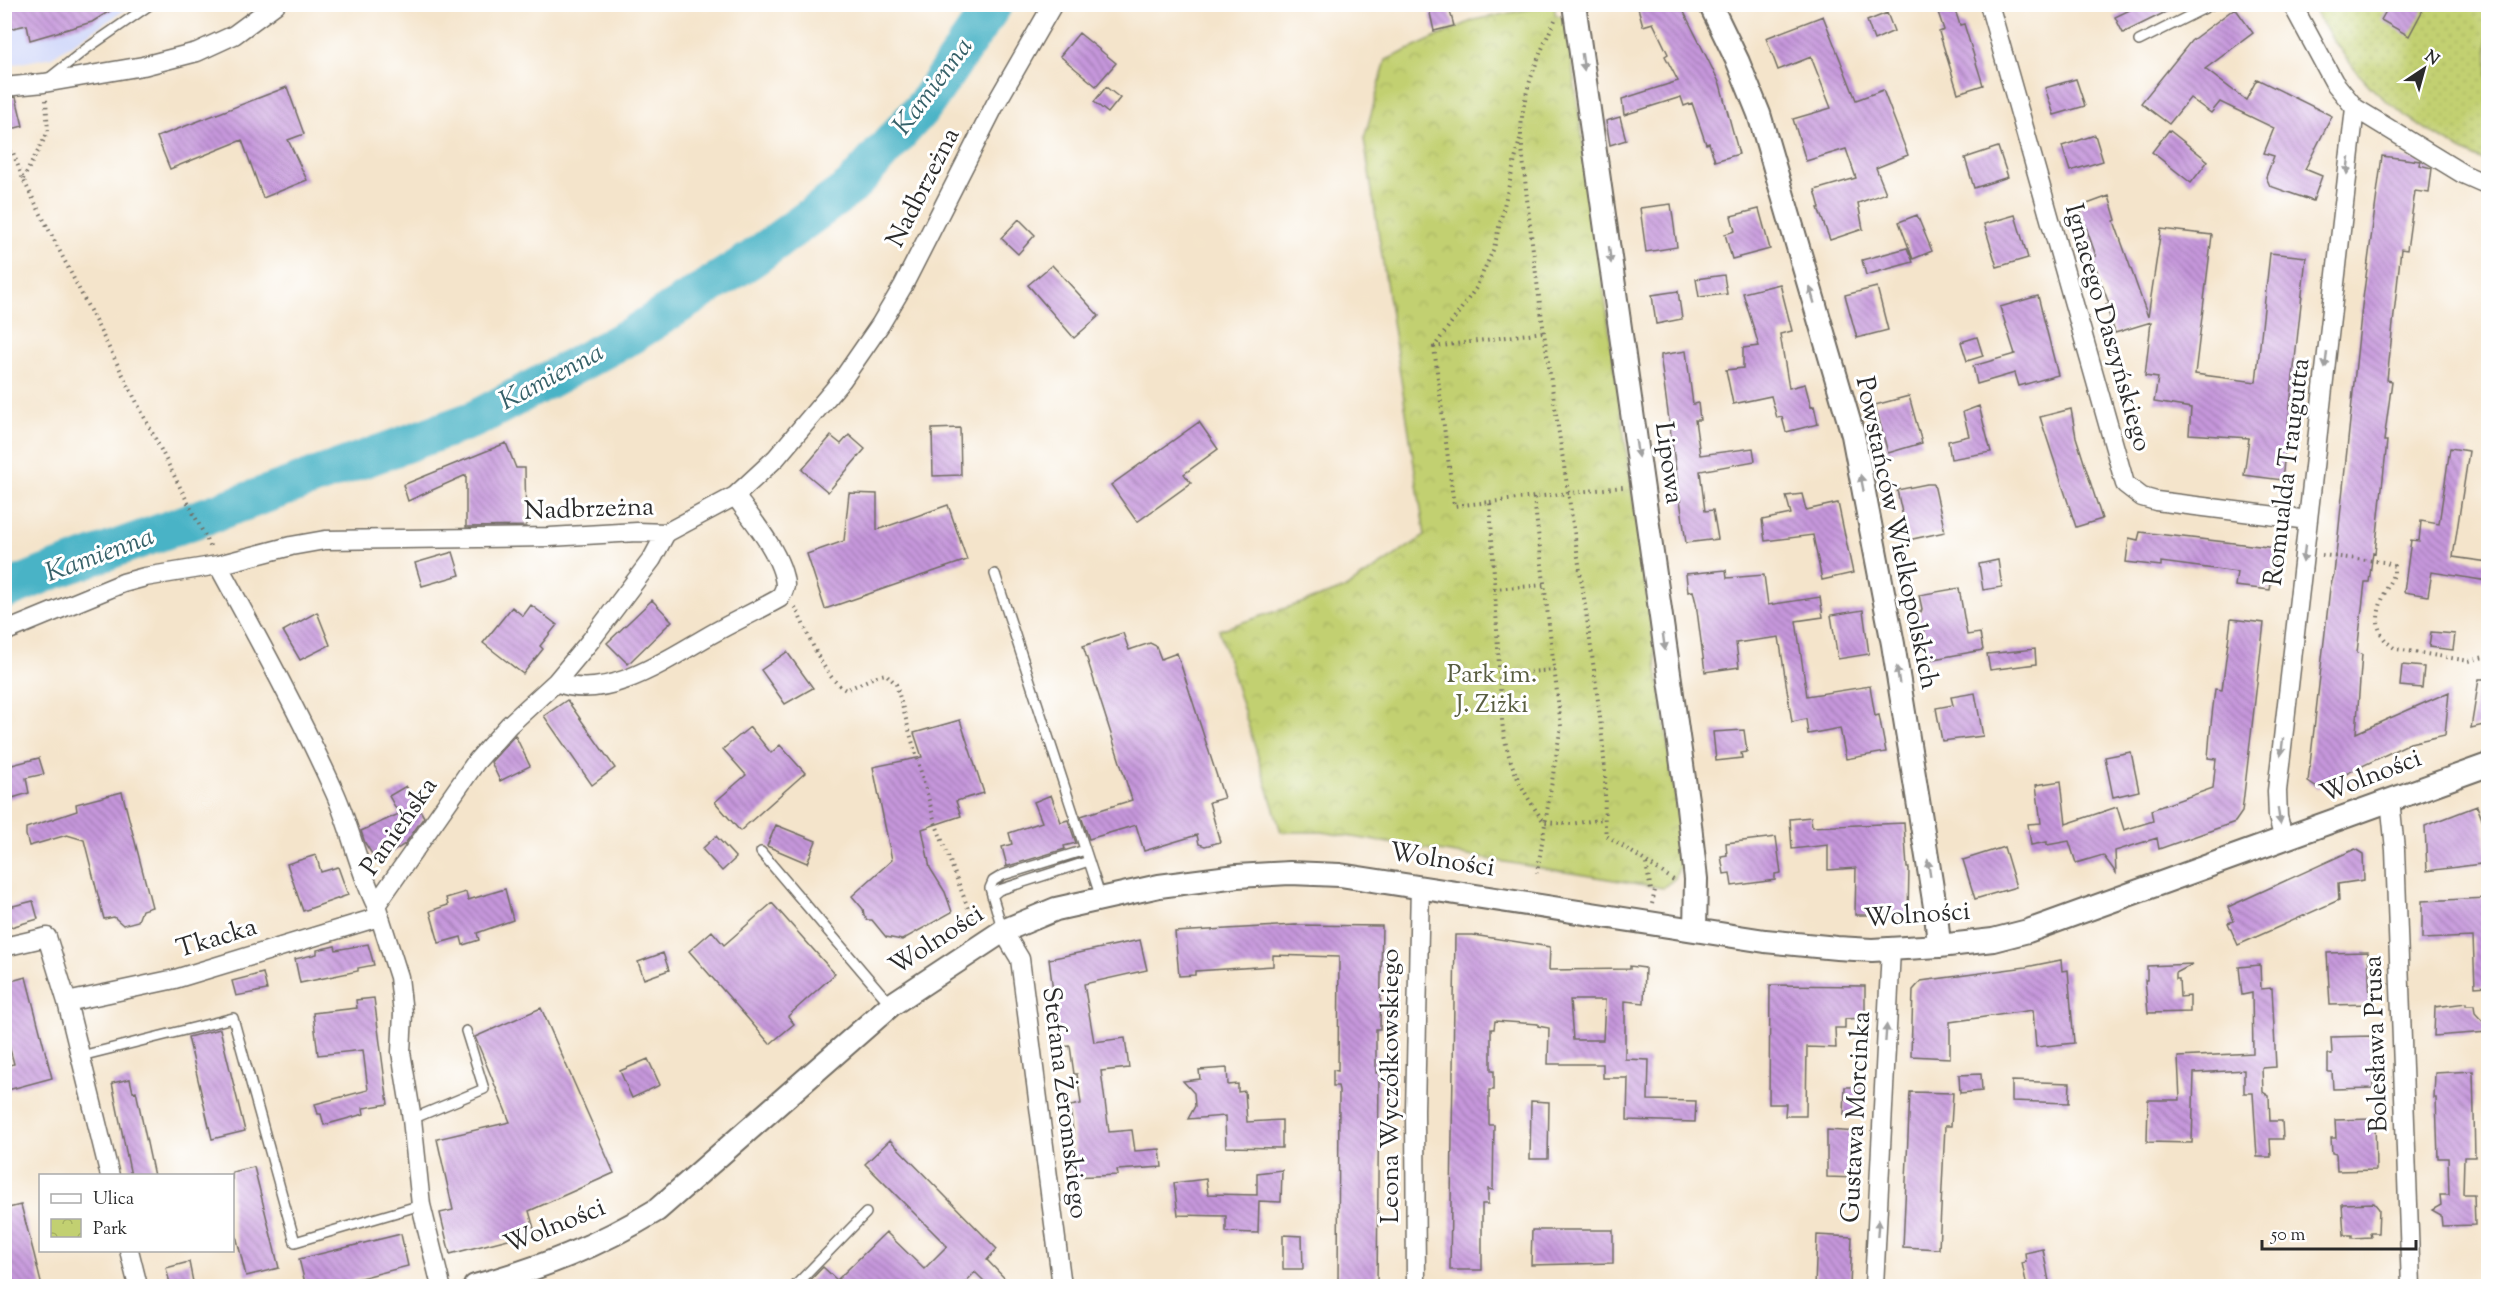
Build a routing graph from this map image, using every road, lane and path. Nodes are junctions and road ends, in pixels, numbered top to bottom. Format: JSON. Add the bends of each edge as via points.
{"nodes":[{"id":1,"x":151,"y":4,"type":"edge"},
{"id":2,"x":276,"y":4,"type":"edge"},
{"id":3,"x":1053,"y":4,"type":"edge"},
{"id":4,"x":1710,"y":4,"type":"edge"},
{"id":5,"x":1989,"y":4,"type":"edge"},
{"id":6,"x":2213,"y":4,"type":"edge"},
{"id":7,"x":2292,"y":4,"type":"edge"},
{"id":8,"x":1566,"y":10,"type":"edge"},
{"id":9,"x":2139,"y":41,"type":"dead end"},
{"id":10,"x":44,"y":83,"type":"junction"},
{"id":11,"x":4,"y":87,"type":"edge"},
{"id":12,"x":2355,"y":108,"type":"junction"},
{"id":13,"x":1521,"y":135,"type":"junction"},
{"id":14,"x":4,"y":152,"type":"edge"},
{"id":15,"x":23,"y":179,"type":"junction"},
{"id":16,"x":2488,"y":185,"type":"edge"},
{"id":17,"x":1544,"y":332,"type":"junction"},
{"id":18,"x":1434,"y":347,"type":"junction"},
{"id":19,"x":1642,"y":484,"type":"junction"},
{"id":20,"x":1570,"y":493,"type":"junction"},
{"id":21,"x":735,"y":496,"type":"junction"},
{"id":22,"x":1534,"y":498,"type":"junction"},
{"id":23,"x":1490,"y":502,"type":"junction"},
{"id":24,"x":2308,"y":520,"type":"junction"},
{"id":25,"x":666,"y":533,"type":"junction"},
{"id":26,"x":2316,"y":555,"type":"dead end"},
{"id":27,"x":216,"y":561,"type":"junction"},
{"id":28,"x":995,"y":574,"type":"dead end"},
{"id":29,"x":1545,"y":585,"type":"junction"},
{"id":30,"x":786,"y":587,"type":"junction"},
{"id":31,"x":1494,"y":589,"type":"junction"},
{"id":32,"x":4,"y":632,"type":"edge"},
{"id":33,"x":2488,"y":656,"type":"edge"},
{"id":34,"x":1555,"y":670,"type":"junction"},
{"id":35,"x":1500,"y":674,"type":"junction"},
{"id":36,"x":556,"y":682,"type":"junction"},
{"id":37,"x":2488,"y":765,"type":"edge"},
{"id":38,"x":2390,"y":799,"type":"junction"},
{"id":39,"x":1603,"y":819,"type":"junction"},
{"id":40,"x":1544,"y":822,"type":"junction"},
{"id":41,"x":2284,"y":840,"type":"junction"},
{"id":42,"x":1085,"y":850,"type":"junction"},
{"id":43,"x":761,"y":852,"type":"dead end"},
{"id":44,"x":1089,"y":861,"type":"junction"},
{"id":45,"x":1646,"y":864,"type":"junction"},
{"id":46,"x":1537,"y":873,"type":"dead end"},
{"id":47,"x":1676,"y":882,"type":"dead end"},
{"id":48,"x":1420,"y":886,"type":"junction"},
{"id":49,"x":1651,"y":890,"type":"dead end"},
{"id":50,"x":992,"y":896,"type":"junction"},
{"id":51,"x":1101,"y":898,"type":"junction"},
{"id":52,"x":378,"y":911,"type":"junction"},
{"id":53,"x":973,"y":921,"type":"dead end"},
{"id":54,"x":1695,"y":930,"type":"junction"},
{"id":55,"x":1003,"y":931,"type":"junction"},
{"id":56,"x":1939,"y":946,"type":"junction"},
{"id":57,"x":4,"y":947,"type":"edge"},
{"id":58,"x":1891,"y":950,"type":"junction"},
{"id":59,"x":67,"y":1002,"type":"junction"},
{"id":60,"x":891,"y":1005,"type":"junction"},
{"id":61,"x":466,"y":1031,"type":"dead end"},
{"id":62,"x":81,"y":1056,"type":"junction"},
{"id":63,"x":412,"y":1119,"type":"junction"},
{"id":64,"x":110,"y":1174,"type":"edge"},
{"id":65,"x":421,"y":1205,"type":"junction"},
{"id":66,"x":866,"y":1213,"type":"dead end"},
{"id":67,"x":129,"y":1252,"type":"edge"},
{"id":68,"x":517,"y":1281,"type":"edge"},
{"id":69,"x":138,"y":1287,"type":"edge"},
{"id":70,"x":441,"y":1287,"type":"edge"},
{"id":71,"x":475,"y":1287,"type":"edge"},
{"id":72,"x":795,"y":1287,"type":"edge"},
{"id":73,"x":1062,"y":1287,"type":"edge"},
{"id":74,"x":1416,"y":1287,"type":"edge"},
{"id":75,"x":1874,"y":1287,"type":"edge"},
{"id":76,"x":2411,"y":1287,"type":"edge"}],
"edges":[{"from":1,"to":10,"type":"lane"},
{"from":2,"to":10,"type":"street","via":[[234,35],[197,52]]},
{"from":3,"to":21,"type":"street","name":"Nadbrzeżna","via":[[995,105],[880,325],[842,380],[776,458]]},
{"from":56,"to":4,"type":"street","name":"Powstańców Wielkopolskich","one_way":true,"via":[[1893,644],[1853,435],[1759,114]]},
{"from":5,"to":24,"type":"street","name":"Ignacego Daszyńskiego","via":[[2125,484],[2142,497],[2156,501]]},
{"from":6,"to":9,"type":"lane"},
{"from":7,"to":12,"type":"street","via":[[2334,82]]},
{"from":8,"to":13,"type":"path","via":[[1527,89]]},
{"from":8,"to":19,"type":"street","name":"Lipowa","one_way":true},
{"from":10,"to":11,"type":"street"},
{"from":10,"to":15,"type":"path","via":[[48,132]]},
{"from":12,"to":16,"type":"street","via":[[2463,174]]},
{"from":12,"to":24,"type":"street","name":"Romualda Traugutta","one_way":true},
{"from":13,"to":17,"type":"path"},
{"from":13,"to":18,"type":"path","via":[[1494,249],[1476,288]]},
{"from":14,"to":15,"type":"path","via":[[12,150]]},
{"from":15,"to":27,"type":"path"},
{"from":17,"to":18,"type":"path"},
{"from":17,"to":20,"type":"path"},
{"from":18,"to":23,"type":"path","via":[[1454,506]]},
{"from":19,"to":20,"type":"path"},
{"from":19,"to":54,"type":"street","name":"Lipowa","one_way":true,"via":[[1688,807],[1696,879]]},
{"from":20,"to":22,"type":"path"},
{"from":20,"to":39,"type":"path","via":[[1605,774]]},
{"from":21,"to":25,"type":"street","name":"Nadbrzeżna"},
{"from":21,"to":30,"type":"street","via":[[766,539]]},
{"from":22,"to":23,"type":"path"},
{"from":22,"to":29,"type":"path"},
{"from":23,"to":31,"type":"path"},
{"from":24,"to":41,"type":"street","name":"Romualda Traugutta","one_way":true,"via":[[2277,790]]},
{"from":25,"to":27,"type":"street","name":"Nadbrzeżna","via":[[325,540]]},
{"from":25,"to":36,"type":"street","name":"Panieńska","via":[[652,559]]},
{"from":26,"to":33,"type":"path","via":[[2384,562],[2394,567],[2377,623],[2386,643],[2396,650],[2469,661]]},
{"from":27,"to":32,"type":"street","name":"Nadbrzeżna","via":[[123,583]]},
{"from":27,"to":52,"type":"street","via":[[336,795]]},
{"from":28,"to":42,"type":"lane"},
{"from":29,"to":31,"type":"path"},
{"from":29,"to":34,"type":"path"},
{"from":30,"to":36,"type":"street","via":[[780,598],[642,673],[589,687]]},
{"from":30,"to":53,"type":"path","via":[[828,674],[838,686],[846,690],[886,674],[896,684],[935,822]]},
{"from":31,"to":35,"type":"path"},
{"from":34,"to":35,"type":"path"},
{"from":34,"to":40,"type":"path","via":[[1561,726]]},
{"from":35,"to":40,"type":"path","via":[[1504,741],[1522,791]]},
{"from":36,"to":52,"type":"street","name":"Panieńska","via":[[476,762]]},
{"from":37,"to":38,"type":"street","name":"Wolności"},
{"from":38,"to":41,"type":"street","name":"Wolności"},
{"from":38,"to":76,"type":"street","name":"Bolesława Prusa"},
{"from":39,"to":40,"type":"path","via":[[1571,824]]},
{"from":39,"to":45,"type":"path","via":[[1606,835]]},
{"from":40,"to":46,"type":"path"},
{"from":41,"to":56,"type":"street","name":"Wolności","via":[[2028,931],[1993,940]]},
{"from":42,"to":44,"type":"lane"},
{"from":42,"to":50,"type":"lane","via":[[998,878],[990,888]]},
{"from":43,"to":60,"type":"lane"},
{"from":44,"to":50,"type":"lane","via":[[999,890]]},
{"from":44,"to":51,"type":"lane"},
{"from":45,"to":47,"type":"path"},
{"from":45,"to":49,"type":"path"},
{"from":48,"to":51,"type":"street","name":"Wolności","via":[[1290,873],[1159,886]]},
{"from":48,"to":54,"type":"street","name":"Wolności"},
{"from":48,"to":74,"type":"street","name":"Leona Wyczółkowskiego"},
{"from":50,"to":55,"type":"lane"},
{"from":51,"to":55,"type":"street","name":"Wolności","via":[[1056,909]]},
{"from":52,"to":59,"type":"street","name":"Tkacka","via":[[175,979]]},
{"from":52,"to":63,"type":"street","name":"Panieńska","via":[[399,977],[403,1013],[401,1052]]},
{"from":54,"to":58,"type":"street","name":"Wolności","via":[[1765,941]]},
{"from":55,"to":60,"type":"street","name":"Wolności"},
{"from":55,"to":73,"type":"street","name":"Stefana Żeromskiego","via":[[1020,959]]},
{"from":56,"to":58,"type":"street","name":"Wolności"},
{"from":57,"to":59,"type":"street","via":[[47,937]]},
{"from":75,"to":58,"type":"street","name":"Gustawa Morcinka","one_way":true},
{"from":59,"to":62,"type":"street"},
{"from":60,"to":68,"type":"street","name":"Wolności","via":[[657,1210],[617,1235]]},
{"from":61,"to":63,"type":"lane","via":[[484,1089]]},
{"from":62,"to":64,"type":"street"},
{"from":62,"to":65,"type":"lane","via":[[233,1018],[295,1242]]},
{"from":63,"to":65,"type":"street","name":"Panieńska"},
{"from":65,"to":70,"type":"street","name":"Panieńska"},
{"from":66,"to":72,"type":"lane"},
{"from":67,"to":69,"type":"street"},
{"from":68,"to":71,"type":"street","name":"Wolności"}]}
